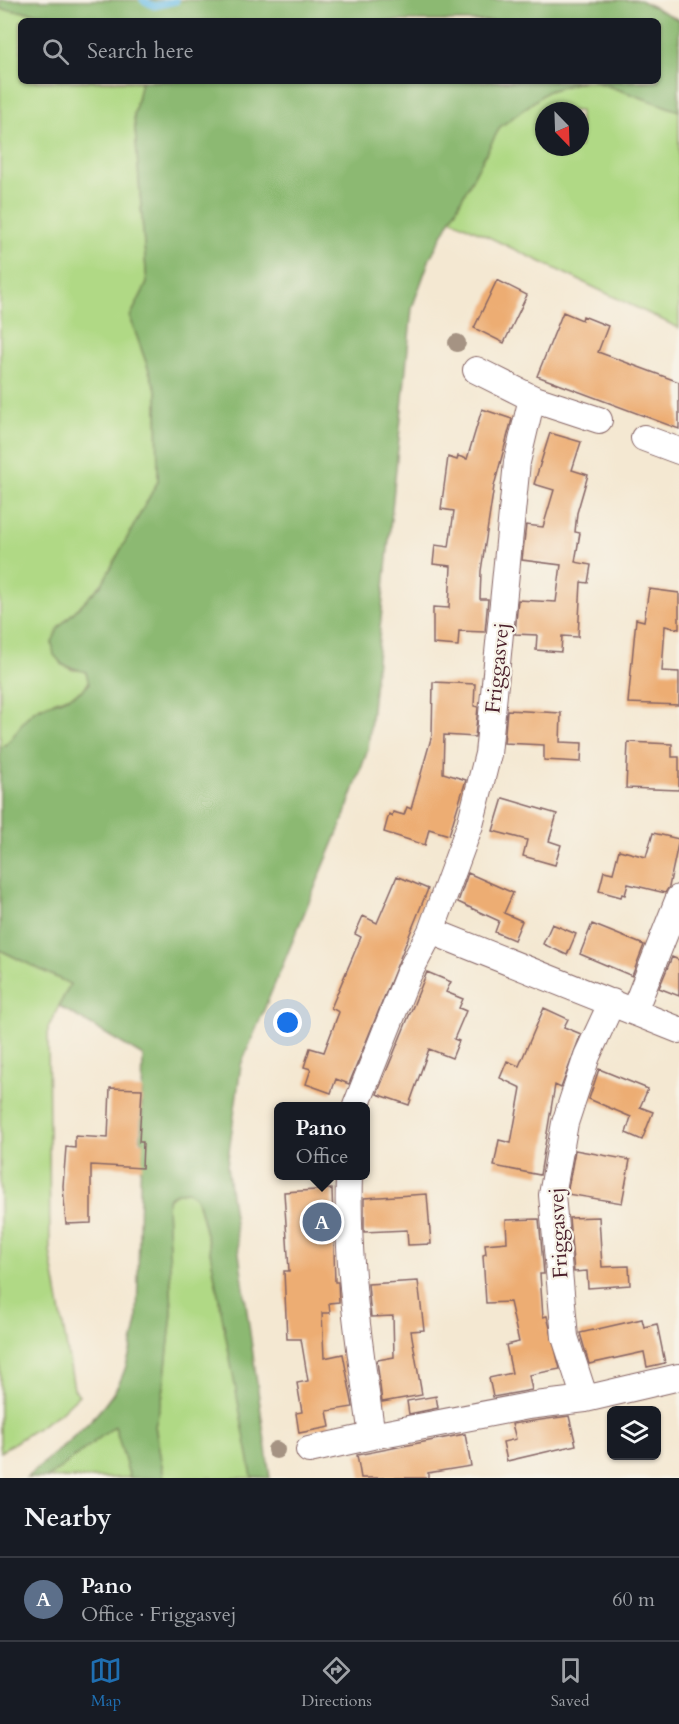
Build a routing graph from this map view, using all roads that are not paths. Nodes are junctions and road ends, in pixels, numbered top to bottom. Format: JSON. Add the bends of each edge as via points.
{"nodes":[{"id":1,"x":476,"y":369,"type":"dead end"},
{"id":2,"x":532,"y":398,"type":"junction"},
{"id":3,"x":599,"y":420,"type":"dead end"},
{"id":4,"x":644,"y":438,"type":"dead end"},
{"id":5,"x":679,"y":451,"type":"edge"},
{"id":6,"x":679,"y":898,"type":"edge"},
{"id":7,"x":431,"y":931,"type":"junction"},
{"id":8,"x":623,"y":1006,"type":"junction"},
{"id":9,"x":679,"y":1030,"type":"edge"},
{"id":10,"x":358,"y":1102,"type":"edge"},
{"id":11,"x":349,"y":1180,"type":"edge"},
{"id":12,"x":679,"y":1377,"type":"edge"},
{"id":13,"x":585,"y":1399,"type":"junction"},
{"id":14,"x":372,"y":1436,"type":"junction"},
{"id":15,"x":309,"y":1450,"type":"dead end"}],
"edges":[{"from":1,"to":2,"type":"street"},
{"from":2,"to":3,"type":"street"},
{"from":2,"to":7,"type":"street","name":"Friggasvej","via":[[517,462],[488,754],[470,825]]},
{"from":4,"to":5,"type":"street"},
{"from":6,"to":8,"type":"street","name":"Friggasvej"},
{"from":7,"to":8,"type":"street"},
{"from":7,"to":10,"type":"street","name":"Friggasvej","via":[[408,975]]},
{"from":8,"to":9,"type":"street"},
{"from":8,"to":13,"type":"street","name":"Friggasvej","via":[[587,1056],[565,1123],[552,1195],[565,1337]]},
{"from":11,"to":14,"type":"street","via":[[348,1236]]},
{"from":12,"to":13,"type":"street"},
{"from":13,"to":14,"type":"street"},
{"from":14,"to":15,"type":"street"}]}
